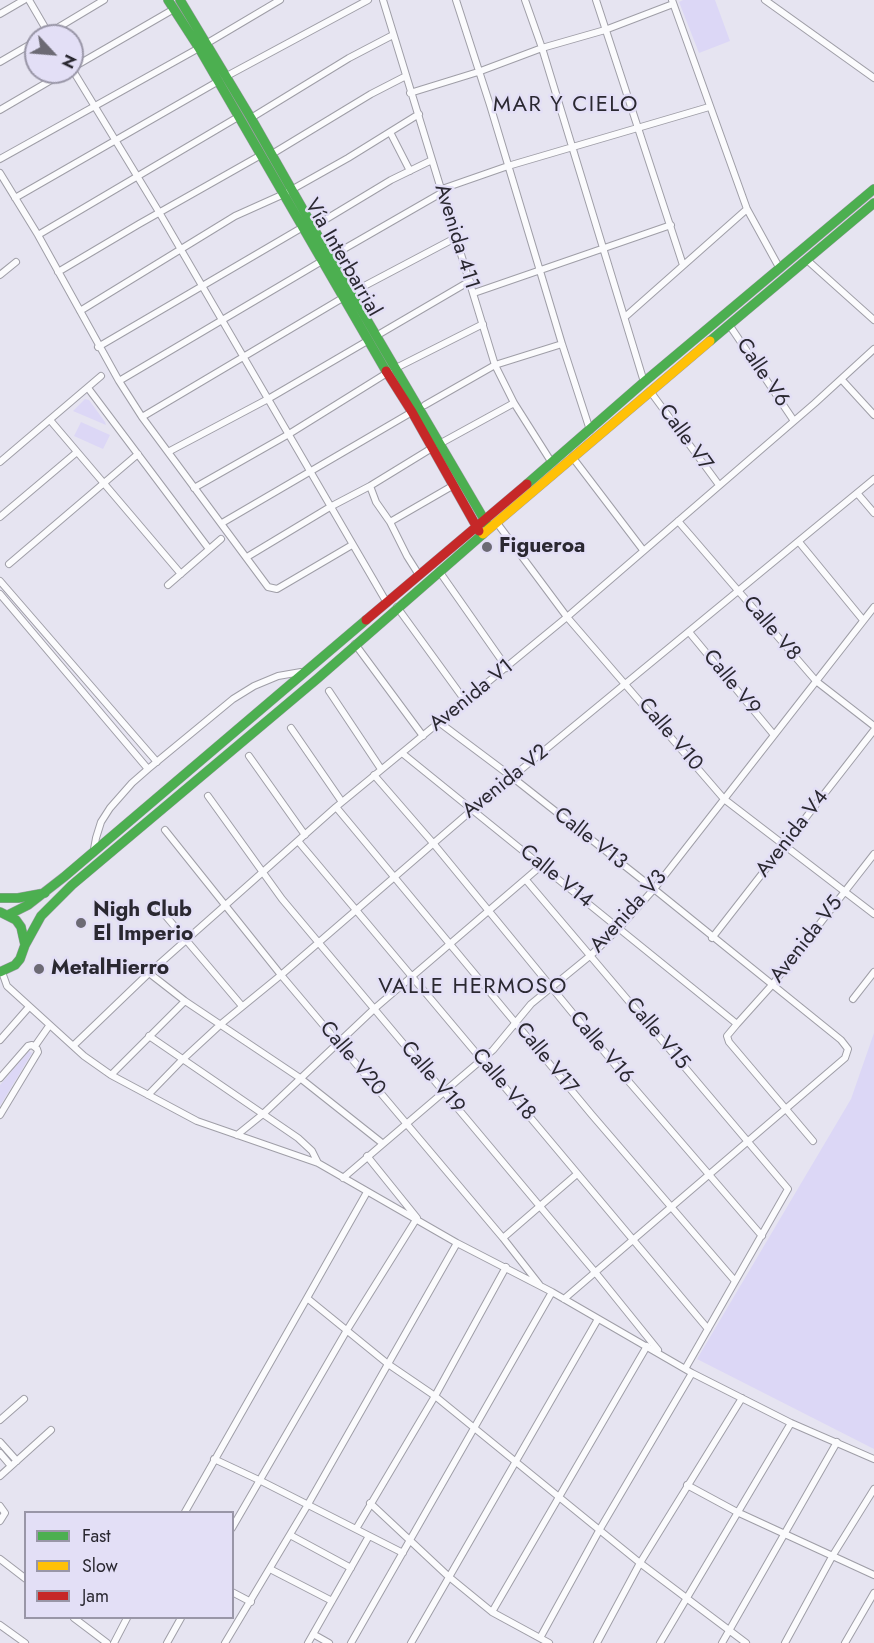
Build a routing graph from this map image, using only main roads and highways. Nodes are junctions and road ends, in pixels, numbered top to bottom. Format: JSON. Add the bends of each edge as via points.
{"nodes":[{"id":1,"x":168,"y":0,"type":"edge"},
{"id":2,"x":182,"y":3,"type":"edge"},
{"id":3,"x":221,"y":79,"type":"junction"},
{"id":4,"x":874,"y":189,"type":"edge"},
{"id":5,"x":288,"y":192,"type":"junction"},
{"id":6,"x":872,"y":208,"type":"edge"},
{"id":7,"x":391,"y":370,"type":"junction"},
{"id":8,"x":436,"y":447,"type":"junction"},
{"id":9,"x":486,"y":527,"type":"junction"},
{"id":10,"x":45,"y":893,"type":"junction"},
{"id":11,"x":0,"y":898,"type":"edge"},
{"id":12,"x":3,"y":913,"type":"edge"},
{"id":13,"x":25,"y":945,"type":"junction"},
{"id":14,"x":1,"y":972,"type":"edge"}],
"edges":[{"from":1,"to":2,"type":"main road","name":"Vía Interbarrial"},
{"from":2,"to":3,"type":"main road","name":"Vía Interbarrial"},
{"from":3,"to":5,"type":"main road","name":"Vía Interbarrial","via":[[238,117]]},
{"from":3,"to":5,"type":"main road","name":"Vía Interbarrial","via":[[251,118]]},
{"from":4,"to":9,"type":"main road","via":[[644,382]]},
{"from":5,"to":7,"type":"main road","name":"Vía Interbarrial"},
{"from":6,"to":9,"type":"main road"},
{"from":7,"to":8,"type":"main road","name":"Vía Interbarrial"},
{"from":7,"to":8,"type":"main road","name":"Vía Interbarrial","via":[[412,412]]},
{"from":8,"to":9,"type":"main road","name":"Vía Interbarrial"},
{"from":8,"to":9,"type":"main road","name":"Vía Interbarrial","via":[[454,485]]},
{"from":9,"to":10,"type":"main road","via":[[419,575]]},
{"from":9,"to":13,"type":"main road","via":[[317,679],[62,893],[36,922]]},
{"from":10,"to":11,"type":"main road"},
{"from":10,"to":12,"type":"main road"},
{"from":12,"to":13,"type":"main road","via":[[21,927]]},
{"from":13,"to":14,"type":"main road","via":[[20,959]]}]}
